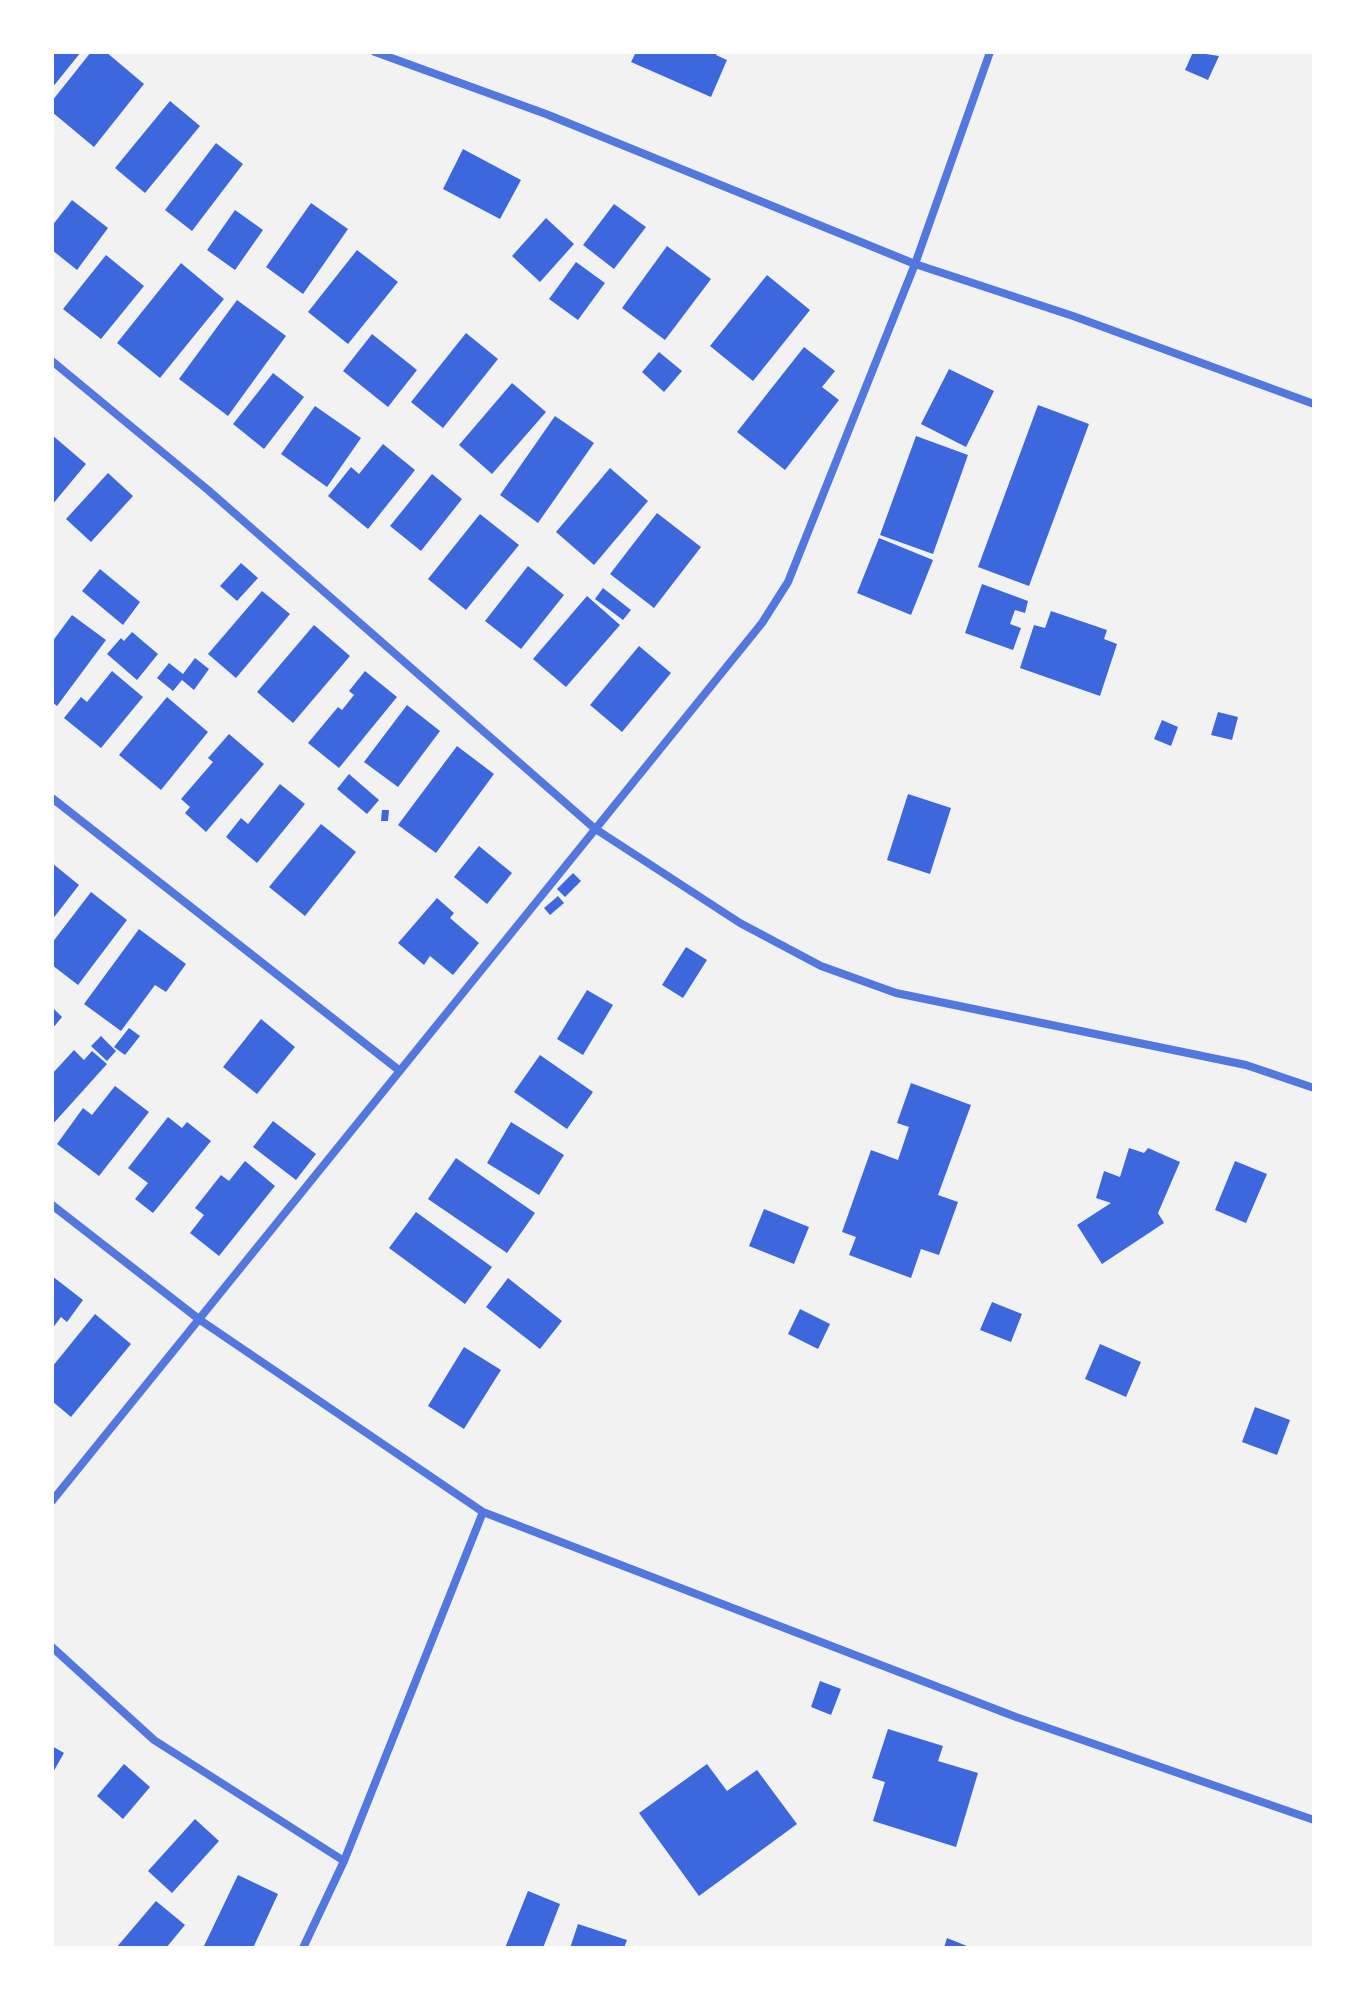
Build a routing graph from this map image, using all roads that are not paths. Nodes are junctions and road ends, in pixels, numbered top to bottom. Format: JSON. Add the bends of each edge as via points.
{"nodes":[{"id":1,"x":375,"y":52,"type":"edge"},
{"id":2,"x":990,"y":52,"type":"edge"},
{"id":3,"x":915,"y":264,"type":"junction"},
{"id":4,"x":52,"y":361,"type":"edge"},
{"id":5,"x":1314,"y":404,"type":"edge"},
{"id":6,"x":52,"y":798,"type":"edge"},
{"id":7,"x":594,"y":828,"type":"junction"},
{"id":8,"x":400,"y":1071,"type":"junction"},
{"id":9,"x":1314,"y":1088,"type":"edge"},
{"id":10,"x":52,"y":1205,"type":"edge"},
{"id":11,"x":200,"y":1320,"type":"junction"},
{"id":12,"x":52,"y":1501,"type":"edge"},
{"id":13,"x":483,"y":1512,"type":"junction"},
{"id":14,"x":52,"y":1647,"type":"edge"},
{"id":15,"x":1314,"y":1820,"type":"edge"},
{"id":16,"x":344,"y":1861,"type":"junction"},
{"id":17,"x":303,"y":1948,"type":"edge"}],
"edges":[{"from":1,"to":3,"type":"street","via":[[546,114]]},
{"from":2,"to":3,"type":"street"},
{"from":3,"to":5,"type":"street"},
{"from":3,"to":7,"type":"street","via":[[788,582],[762,623]]},
{"from":4,"to":7,"type":"street","via":[[208,490]]},
{"from":6,"to":8,"type":"street"},
{"from":7,"to":8,"type":"street"},
{"from":7,"to":9,"type":"street","via":[[740,923],[821,966],[896,993],[1246,1065]]},
{"from":8,"to":11,"type":"street"},
{"from":10,"to":11,"type":"street"},
{"from":11,"to":12,"type":"street"},
{"from":11,"to":13,"type":"street"},
{"from":13,"to":15,"type":"street","via":[[1016,1717]]},
{"from":13,"to":16,"type":"street"},
{"from":14,"to":16,"type":"street","via":[[154,1740]]},
{"from":16,"to":17,"type":"street"}]}
